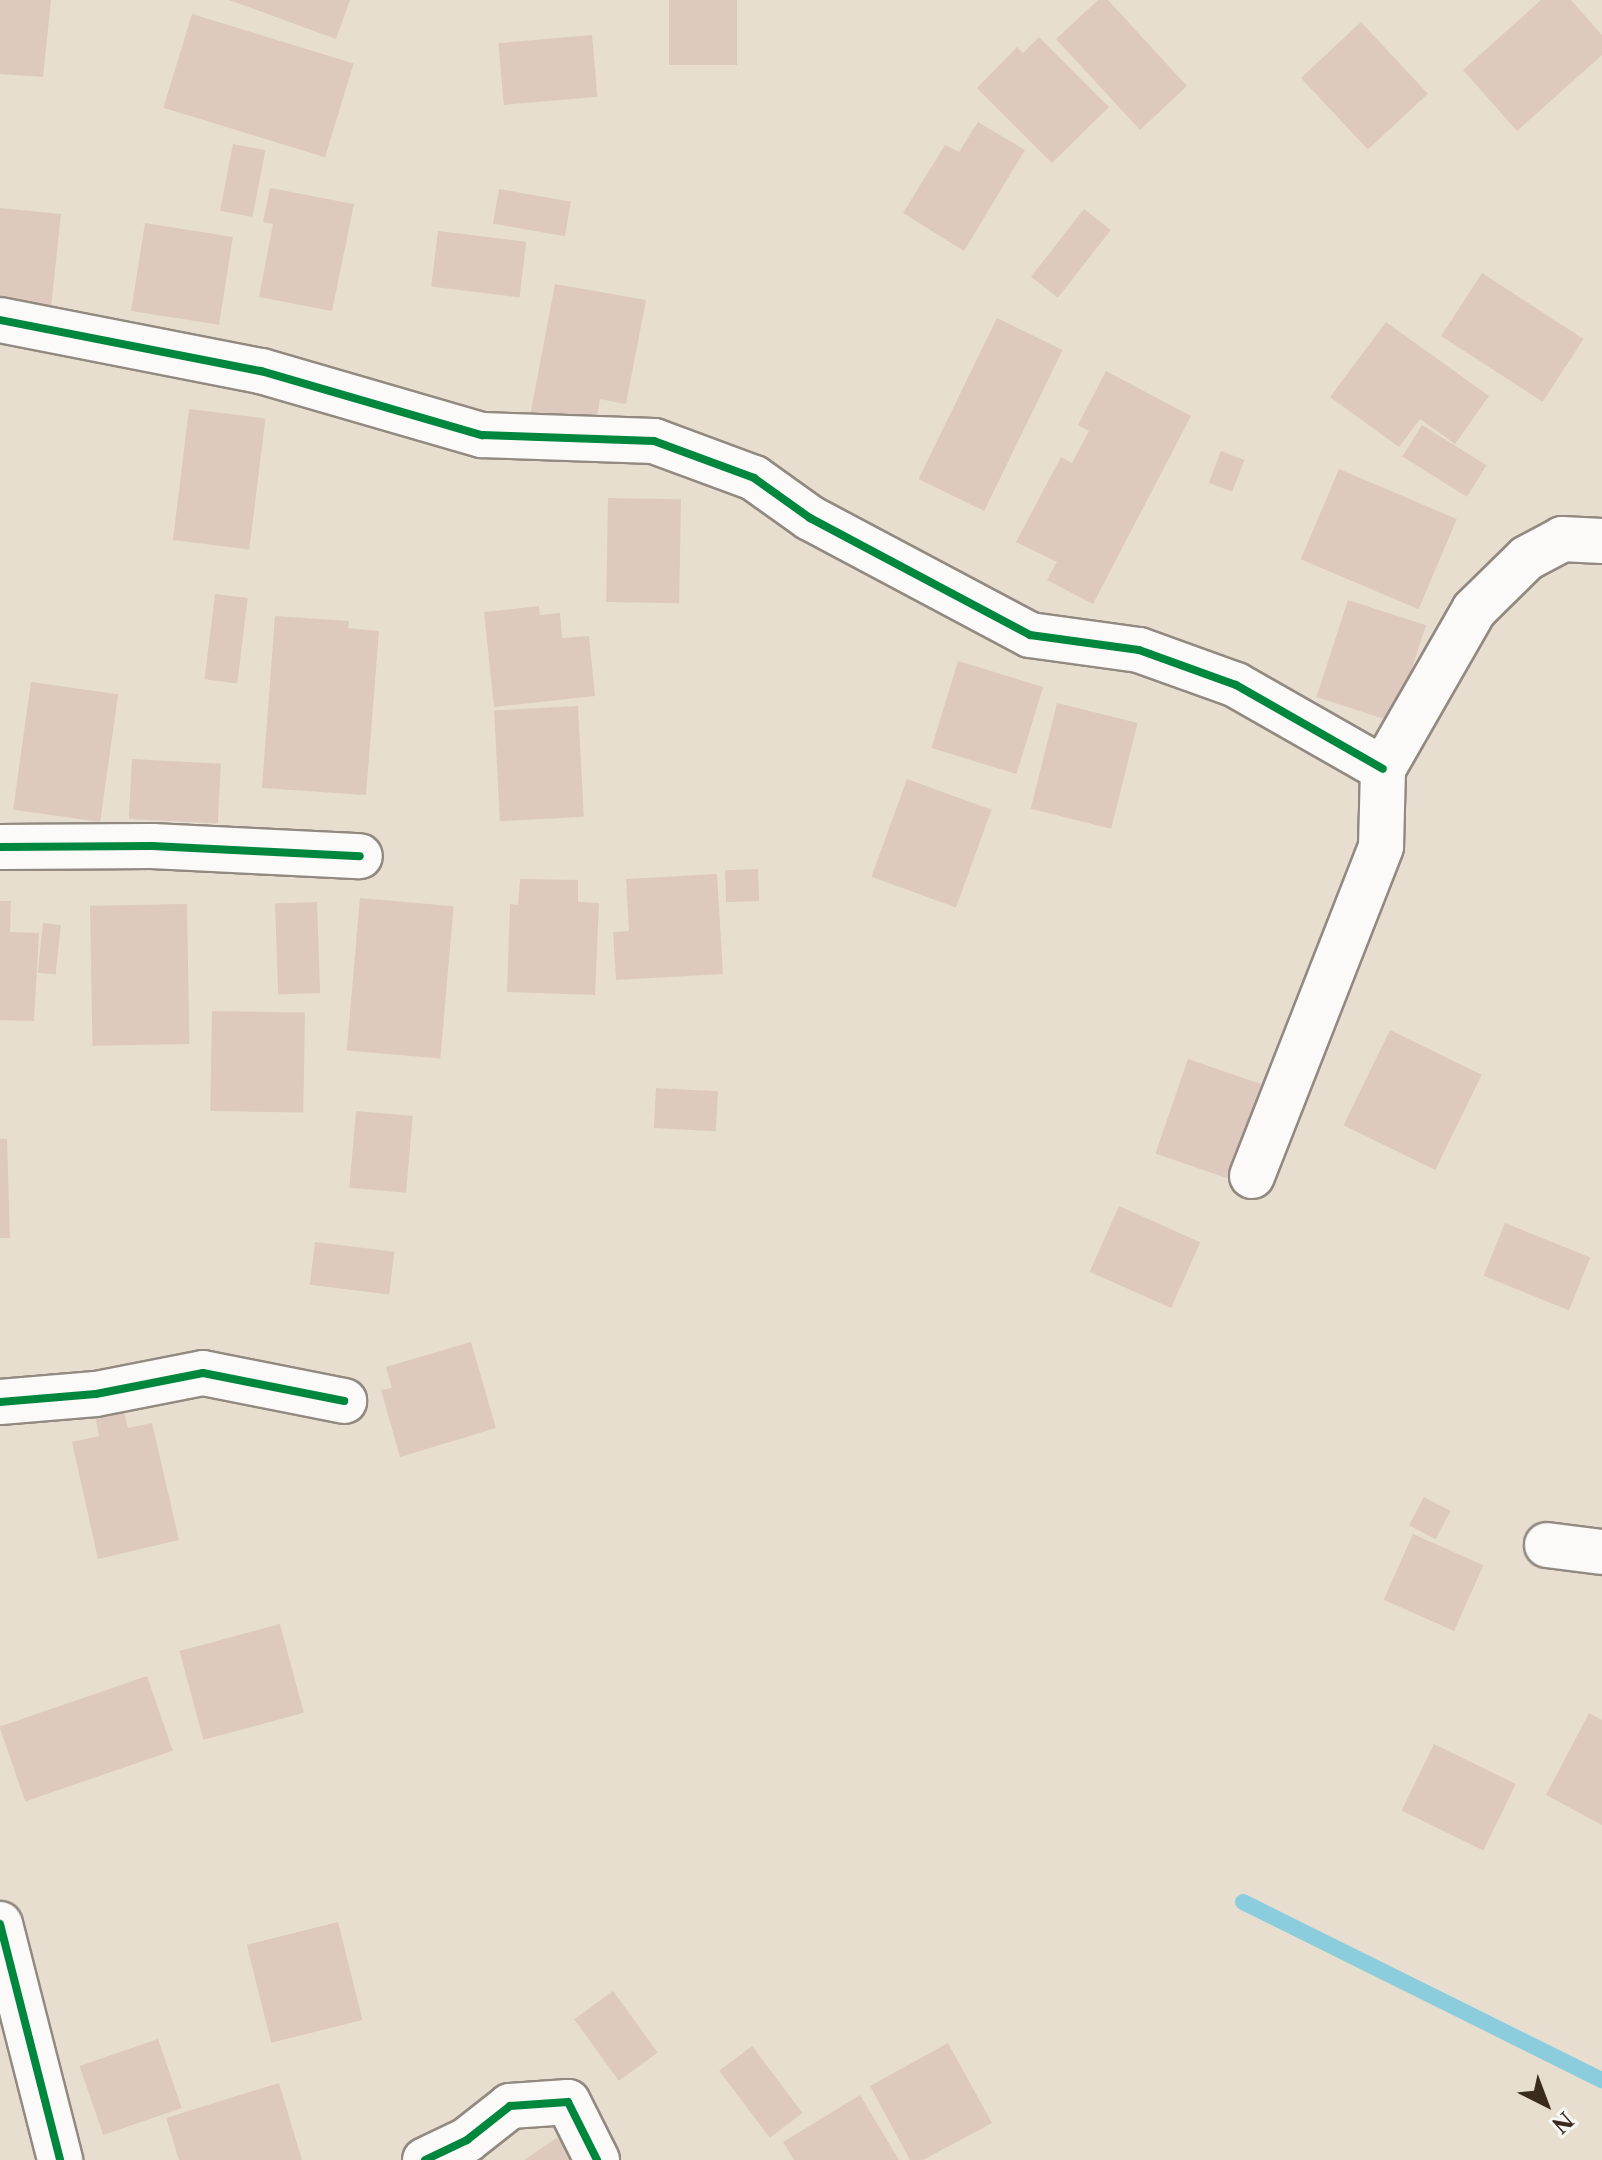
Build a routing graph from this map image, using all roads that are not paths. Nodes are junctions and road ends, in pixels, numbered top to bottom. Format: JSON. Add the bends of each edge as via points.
{"nodes":[{"id":1,"x":0,"y":320,"type":"edge"},
{"id":2,"x":1602,"y":541,"type":"edge"},
{"id":3,"x":1383,"y":769,"type":"junction"},
{"id":4,"x":0,"y":847,"type":"edge"},
{"id":5,"x":360,"y":856,"type":"dead end"},
{"id":6,"x":1252,"y":1176,"type":"dead end"},
{"id":7,"x":344,"y":1401,"type":"dead end"},
{"id":8,"x":0,"y":1402,"type":"edge"},
{"id":9,"x":1547,"y":1545,"type":"dead end"},
{"id":10,"x":1602,"y":1552,"type":"edge"},
{"id":11,"x":3,"y":1947,"type":"edge"},
{"id":12,"x":60,"y":2160,"type":"edge"},
{"id":13,"x":425,"y":2160,"type":"edge"},
{"id":14,"x":597,"y":2160,"type":"edge"}],
"edges":[{"from":1,"to":3,"type":"street","via":[[261,371],[482,435],[654,441],[754,478],[810,518],[1030,635],[1139,650],[1236,685]]},
{"from":2,"to":3,"type":"street","via":[[1562,539],[1527,558],[1474,610]]},
{"from":3,"to":6,"type":"street","via":[[1381,846]]},
{"from":4,"to":5,"type":"street","via":[[152,846]]},
{"from":7,"to":8,"type":"street","via":[[203,1373],[96,1394]]},
{"from":9,"to":10,"type":"street"},
{"from":11,"to":12,"type":"street"},
{"from":13,"to":14,"type":"street","via":[[467,2140],[510,2106],[568,2102]]}]}
